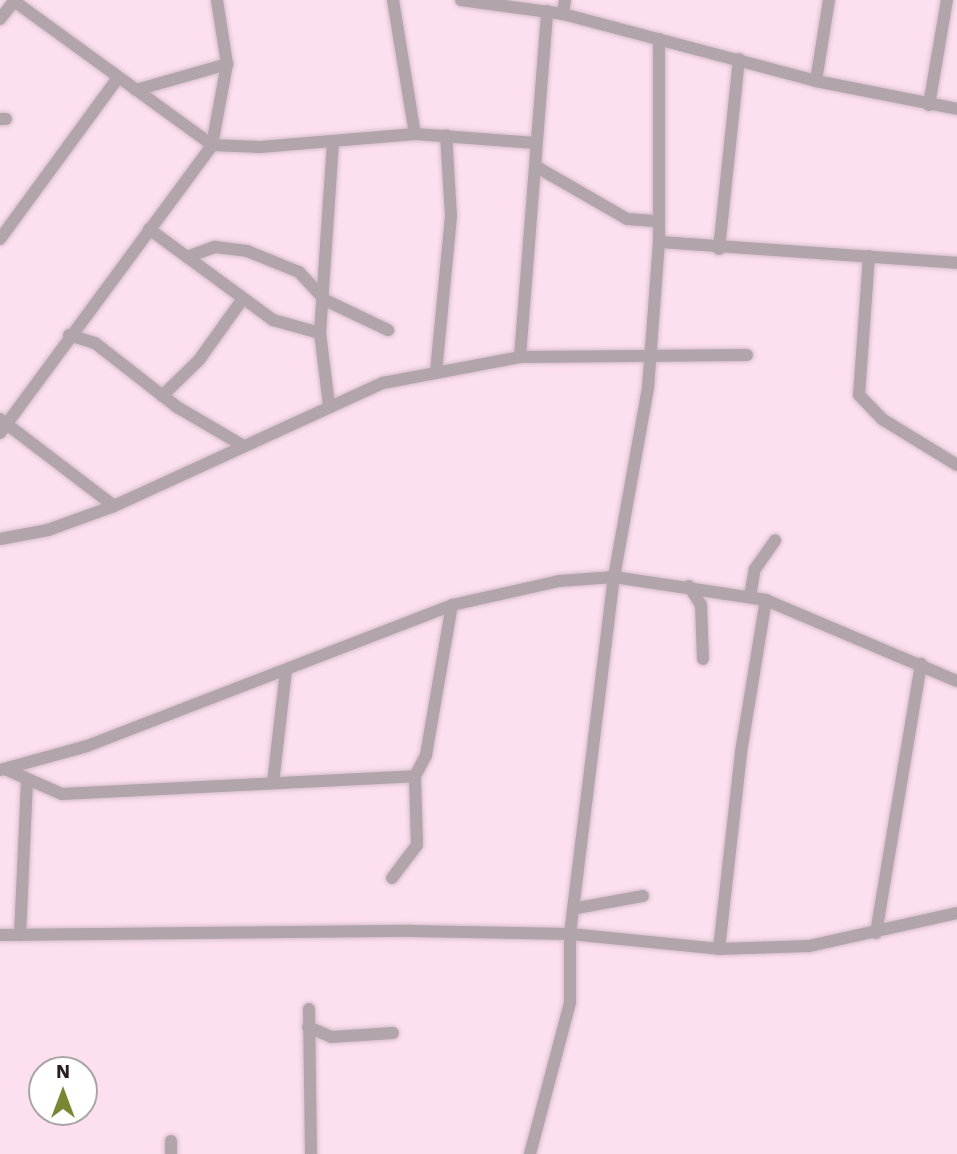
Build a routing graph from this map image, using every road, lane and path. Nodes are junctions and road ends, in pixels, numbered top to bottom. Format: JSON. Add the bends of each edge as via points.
{"nodes":[{"id":1,"x":216,"y":0,"type":"edge"},
{"id":2,"x":393,"y":0,"type":"edge"},
{"id":3,"x":461,"y":0,"type":"edge"},
{"id":4,"x":565,"y":0,"type":"edge"},
{"id":5,"x":829,"y":0,"type":"edge"},
{"id":6,"x":947,"y":0,"type":"edge"},
{"id":7,"x":15,"y":1,"type":"edge"},
{"id":8,"x":547,"y":11,"type":"junction"},
{"id":9,"x":563,"y":15,"type":"junction"},
{"id":10,"x":0,"y":19,"type":"edge"},
{"id":11,"x":659,"y":39,"type":"junction"},
{"id":12,"x":739,"y":59,"type":"junction"},
{"id":13,"x":227,"y":64,"type":"junction"},
{"id":14,"x":118,"y":78,"type":"junction"},
{"id":15,"x":816,"y":81,"type":"junction"},
{"id":16,"x":136,"y":90,"type":"junction"},
{"id":17,"x":929,"y":105,"type":"junction"},
{"id":18,"x":957,"y":109,"type":"edge"},
{"id":19,"x":415,"y":134,"type":"junction"},
{"id":20,"x":446,"y":135,"type":"junction"},
{"id":21,"x":332,"y":141,"type":"junction"},
{"id":22,"x":536,"y":143,"type":"junction"},
{"id":23,"x":212,"y":145,"type":"junction"},
{"id":24,"x":535,"y":166,"type":"junction"},
{"id":25,"x":658,"y":221,"type":"junction"},
{"id":26,"x":149,"y":229,"type":"junction"},
{"id":27,"x":0,"y":239,"type":"edge"},
{"id":28,"x":659,"y":242,"type":"junction"},
{"id":29,"x":719,"y":249,"type":"junction"},
{"id":30,"x":869,"y":256,"type":"junction"},
{"id":31,"x":187,"y":257,"type":"junction"},
{"id":32,"x":957,"y":263,"type":"edge"},
{"id":33,"x":242,"y":300,"type":"junction"},
{"id":34,"x":325,"y":300,"type":"junction"},
{"id":35,"x":388,"y":330,"type":"dead end"},
{"id":36,"x":320,"y":333,"type":"junction"},
{"id":37,"x":69,"y":335,"type":"junction"},
{"id":38,"x":652,"y":355,"type":"junction"},
{"id":39,"x":747,"y":355,"type":"dead end"},
{"id":40,"x":520,"y":357,"type":"junction"},
{"id":41,"x":436,"y":372,"type":"junction"},
{"id":42,"x":162,"y":396,"type":"junction"},
{"id":43,"x":329,"y":405,"type":"junction"},
{"id":44,"x":3,"y":426,"type":"edge"},
{"id":45,"x":242,"y":445,"type":"junction"},
{"id":46,"x":957,"y":465,"type":"edge"},
{"id":47,"x":114,"y":506,"type":"junction"},
{"id":48,"x":0,"y":539,"type":"edge"},
{"id":49,"x":775,"y":540,"type":"dead end"},
{"id":50,"x":614,"y":577,"type":"junction"},
{"id":51,"x":688,"y":586,"type":"junction"},
{"id":52,"x":750,"y":596,"type":"junction"},
{"id":53,"x":766,"y":600,"type":"junction"},
{"id":54,"x":452,"y":605,"type":"junction"},
{"id":55,"x":703,"y":659,"type":"dead end"},
{"id":56,"x":920,"y":664,"type":"junction"},
{"id":57,"x":286,"y":671,"type":"junction"},
{"id":58,"x":957,"y":681,"type":"edge"},
{"id":59,"x":3,"y":769,"type":"edge"},
{"id":60,"x":415,"y":776,"type":"junction"},
{"id":61,"x":27,"y":782,"type":"junction"},
{"id":62,"x":273,"y":783,"type":"junction"},
{"id":63,"x":392,"y":878,"type":"dead end"},
{"id":64,"x":643,"y":896,"type":"dead end"},
{"id":65,"x":577,"y":908,"type":"junction"},
{"id":66,"x":957,"y":913,"type":"edge"},
{"id":67,"x":876,"y":933,"type":"junction"},
{"id":68,"x":570,"y":934,"type":"junction"},
{"id":69,"x":0,"y":935,"type":"edge"},
{"id":70,"x":20,"y":935,"type":"junction"},
{"id":71,"x":719,"y":949,"type":"junction"},
{"id":72,"x":309,"y":1009,"type":"dead end"},
{"id":73,"x":308,"y":1027,"type":"junction"},
{"id":74,"x":393,"y":1033,"type":"dead end"},
{"id":75,"x":311,"y":1154,"type":"edge"},
{"id":76,"x":530,"y":1154,"type":"edge"}],
"edges":[{"from":1,"to":13,"type":"street"},
{"from":2,"to":19,"type":"street"},
{"from":3,"to":8,"type":"street"},
{"from":4,"to":9,"type":"street"},
{"from":5,"to":15,"type":"street"},
{"from":6,"to":17,"type":"street"},
{"from":7,"to":10,"type":"street"},
{"from":7,"to":14,"type":"street"},
{"from":8,"to":9,"type":"street"},
{"from":8,"to":22,"type":"street"},
{"from":9,"to":11,"type":"street"},
{"from":11,"to":12,"type":"street"},
{"from":11,"to":25,"type":"street"},
{"from":12,"to":15,"type":"street"},
{"from":12,"to":29,"type":"street"},
{"from":13,"to":16,"type":"street"},
{"from":13,"to":23,"type":"street"},
{"from":14,"to":16,"type":"street"},
{"from":14,"to":27,"type":"street"},
{"from":15,"to":17,"type":"street"},
{"from":16,"to":23,"type":"street"},
{"from":17,"to":18,"type":"street"},
{"from":19,"to":20,"type":"street"},
{"from":19,"to":21,"type":"street"},
{"from":20,"to":22,"type":"street"},
{"from":20,"to":41,"type":"street","via":[[452,216]]},
{"from":21,"to":23,"type":"street"},
{"from":21,"to":34,"type":"street"},
{"from":22,"to":24,"type":"street"},
{"from":23,"to":26,"type":"street"},
{"from":24,"to":25,"type":"street","via":[[627,219]]},
{"from":24,"to":40,"type":"street"},
{"from":25,"to":28,"type":"street"},
{"from":26,"to":31,"type":"street"},
{"from":26,"to":37,"type":"street"},
{"from":28,"to":29,"type":"street"},
{"from":28,"to":38,"type":"street"},
{"from":29,"to":30,"type":"street"},
{"from":30,"to":32,"type":"street"},
{"from":30,"to":46,"type":"street","via":[[859,395],[882,419]]},
{"from":31,"to":33,"type":"street"},
{"from":31,"to":34,"type":"street","via":[[215,247],[247,251],[299,272]]},
{"from":33,"to":36,"type":"street","via":[[285,328]]},
{"from":33,"to":42,"type":"street","via":[[199,360]]},
{"from":34,"to":35,"type":"street"},
{"from":34,"to":36,"type":"street"},
{"from":36,"to":43,"type":"street"},
{"from":37,"to":42,"type":"street","via":[[95,343]]},
{"from":37,"to":44,"type":"street"},
{"from":38,"to":39,"type":"street"},
{"from":38,"to":40,"type":"street"},
{"from":38,"to":50,"type":"street"},
{"from":40,"to":41,"type":"street"},
{"from":41,"to":43,"type":"street","via":[[383,383]]},
{"from":42,"to":45,"type":"street"},
{"from":43,"to":45,"type":"street"},
{"from":44,"to":47,"type":"street"},
{"from":45,"to":47,"type":"street"},
{"from":47,"to":48,"type":"street","via":[[48,530]]},
{"from":49,"to":52,"type":"street","via":[[755,569]]},
{"from":50,"to":51,"type":"street"},
{"from":50,"to":54,"type":"street","via":[[520,586]]},
{"from":50,"to":65,"type":"street"},
{"from":51,"to":52,"type":"street"},
{"from":51,"to":55,"type":"street","via":[[701,605]]},
{"from":52,"to":53,"type":"street"},
{"from":53,"to":56,"type":"street"},
{"from":53,"to":71,"type":"street","via":[[741,752]]},
{"from":54,"to":57,"type":"street"},
{"from":54,"to":60,"type":"street","via":[[426,755]]},
{"from":56,"to":58,"type":"street"},
{"from":56,"to":67,"type":"street"},
{"from":57,"to":59,"type":"street","via":[[87,746]]},
{"from":57,"to":62,"type":"street"},
{"from":59,"to":61,"type":"street"},
{"from":60,"to":62,"type":"street"},
{"from":60,"to":63,"type":"street","via":[[417,845]]},
{"from":61,"to":62,"type":"street","via":[[54,793],[83,794]]},
{"from":61,"to":70,"type":"street"},
{"from":64,"to":65,"type":"street"},
{"from":65,"to":68,"type":"street"},
{"from":66,"to":67,"type":"street"},
{"from":67,"to":71,"type":"street","via":[[809,946]]},
{"from":68,"to":70,"type":"street","via":[[247,929]]},
{"from":68,"to":71,"type":"street"},
{"from":68,"to":76,"type":"street","via":[[570,1003]]},
{"from":69,"to":70,"type":"street"},
{"from":72,"to":73,"type":"street"},
{"from":73,"to":74,"type":"street","via":[[331,1037]]},
{"from":73,"to":75,"type":"street"}]}
